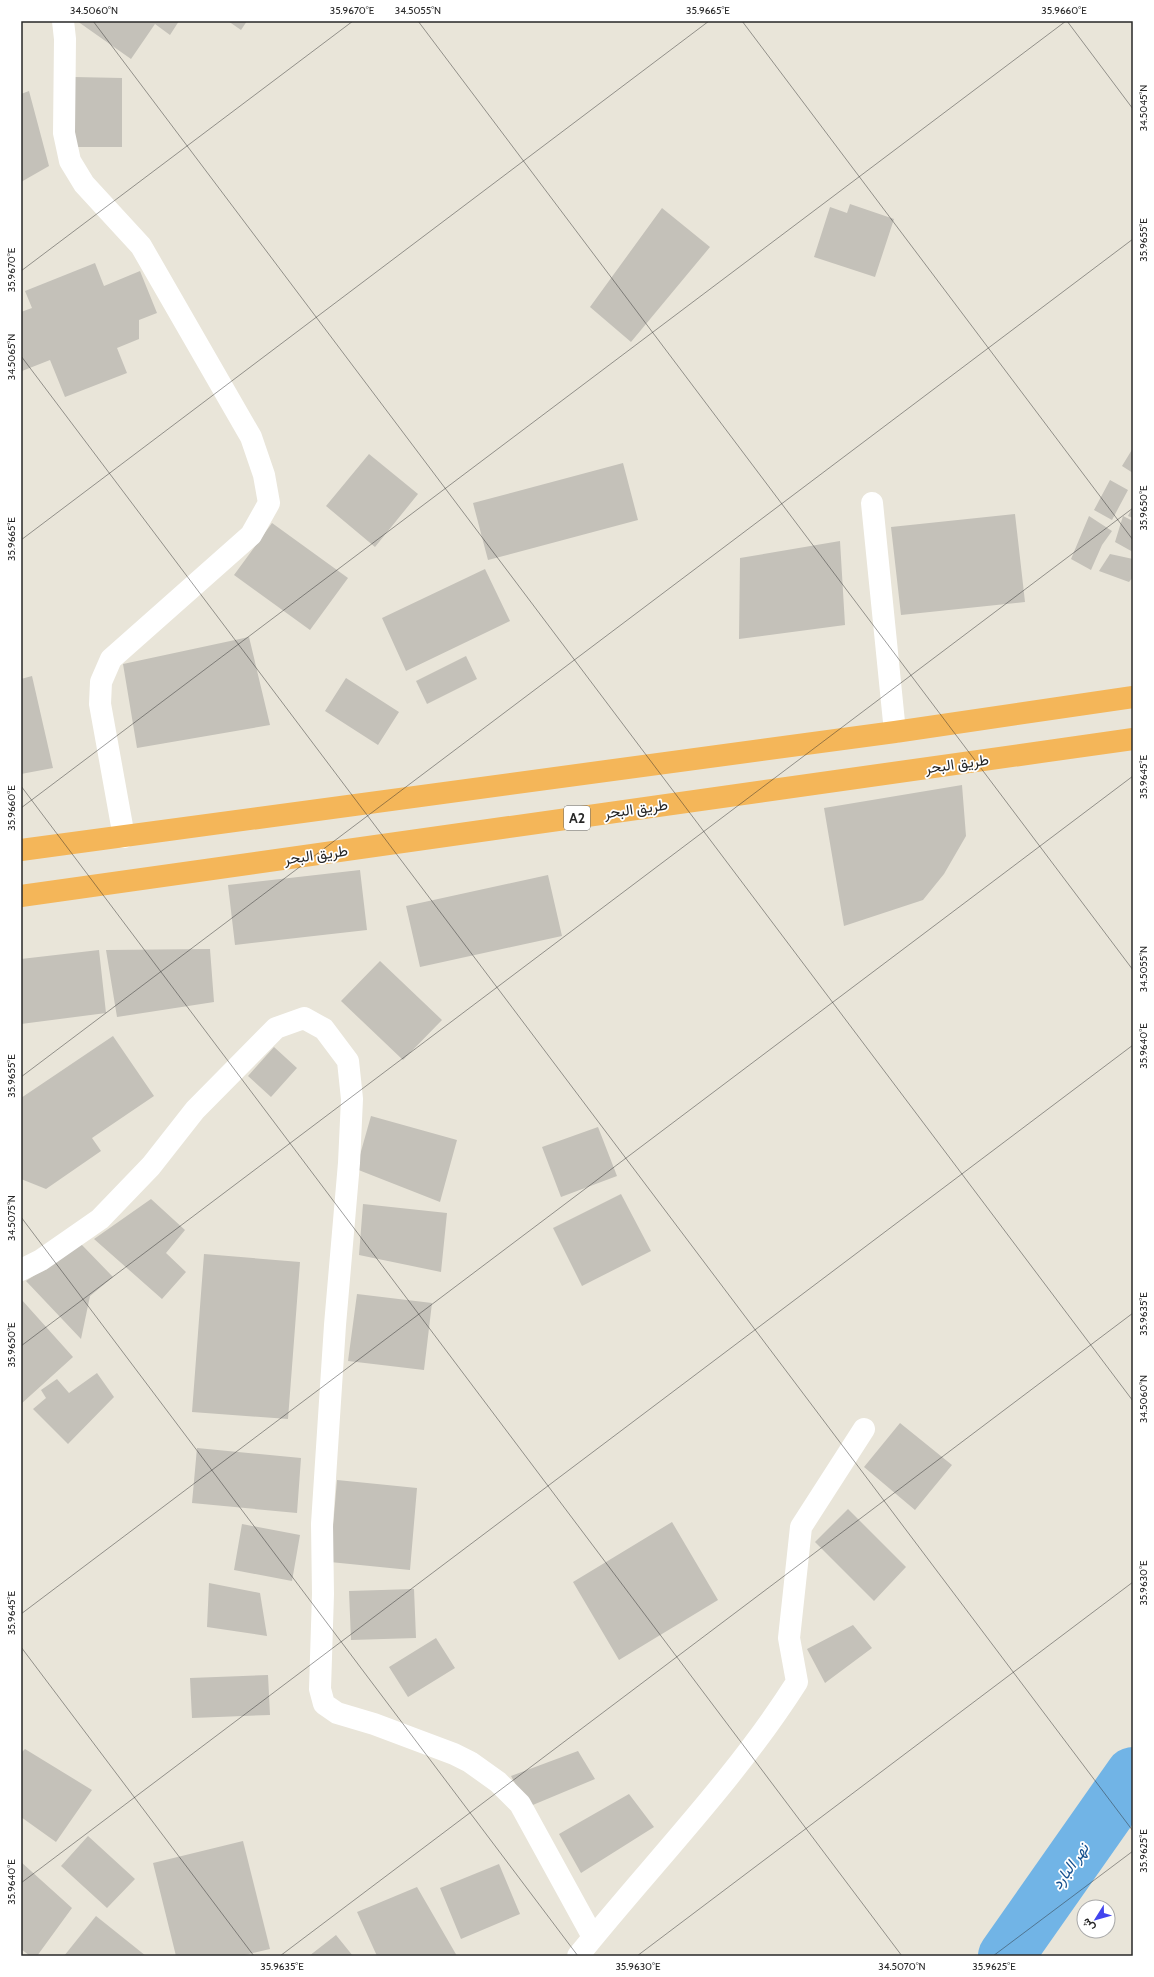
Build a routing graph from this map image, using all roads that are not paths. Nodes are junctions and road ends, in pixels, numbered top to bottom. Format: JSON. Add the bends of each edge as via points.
{"nodes":[{"id":1,"x":63,"y":21,"type":"edge"},
{"id":2,"x":872,"y":503,"type":"dead end"},
{"id":3,"x":1133,"y":697,"type":"edge"},
{"id":4,"x":896,"y":732,"type":"junction"},
{"id":5,"x":1133,"y":739,"type":"edge"},
{"id":6,"x":124,"y":837,"type":"junction"},
{"id":7,"x":21,"y":850,"type":"edge"},
{"id":8,"x":21,"y":896,"type":"edge"},
{"id":9,"x":21,"y":1270,"type":"edge"},
{"id":10,"x":864,"y":1429,"type":"dead end"},
{"id":11,"x":594,"y":1937,"type":"junction"},
{"id":12,"x":578,"y":1956,"type":"edge"}],
"edges":[{"from":1,"to":6,"type":"street","via":[[64,133],[70,161],[84,184],[141,246],[251,437],[264,474],[269,503],[251,535],[111,659],[101,682],[100,704]]},
{"from":2,"to":4,"type":"street"},
{"from":3,"to":4,"type":"highway"},
{"from":4,"to":6,"type":"highway"},
{"from":5,"to":8,"type":"highway","name":"طريق البحر","number":"A2"},
{"from":6,"to":7,"type":"highway"},
{"from":9,"to":11,"type":"street","via":[[41,1260],[100,1219],[152,1166],[195,1110],[276,1028],[304,1018],[324,1029],[348,1061],[352,1099],[349,1163],[334,1325],[322,1524],[320,1689],[324,1704],[337,1714],[374,1724],[454,1754],[498,1782],[520,1804]]},
{"from":10,"to":11,"type":"street","via":[[801,1527],[789,1638],[797,1682],[776,1715],[720,1787]]},
{"from":11,"to":12,"type":"street"}]}
